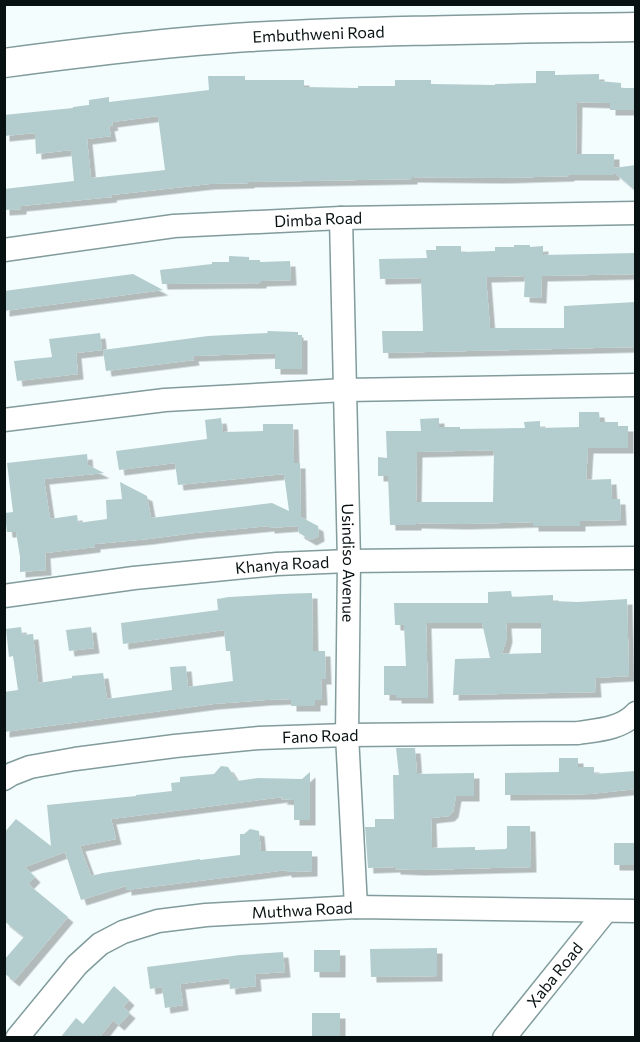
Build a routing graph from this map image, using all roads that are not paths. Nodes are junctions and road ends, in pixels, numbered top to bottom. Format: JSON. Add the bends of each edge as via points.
{"nodes":[{"id":1,"x":636,"y":27,"type":"edge"},
{"id":2,"x":4,"y":63,"type":"edge"},
{"id":3,"x":636,"y":213,"type":"edge"},
{"id":4,"x":341,"y":218,"type":"junction"},
{"id":5,"x":4,"y":250,"type":"edge"},
{"id":6,"x":636,"y":385,"type":"edge"},
{"id":7,"x":345,"y":390,"type":"junction"},
{"id":8,"x":4,"y":420,"type":"edge"},
{"id":9,"x":636,"y":558,"type":"edge"},
{"id":10,"x":349,"y":561,"type":"junction"},
{"id":11,"x":4,"y":596,"type":"edge"},
{"id":12,"x":636,"y":713,"type":"edge"},
{"id":13,"x":347,"y":735,"type":"junction"},
{"id":14,"x":4,"y":779,"type":"edge"},
{"id":15,"x":356,"y":907,"type":"junction"},
{"id":16,"x":606,"y":911,"type":"junction"},
{"id":17,"x":636,"y":911,"type":"edge"},
{"id":18,"x":17,"y":1038,"type":"edge"},
{"id":19,"x":504,"y":1038,"type":"edge"}],
"edges":[{"from":1,"to":2,"type":"street","name":"Embuthweni Road","via":[[248,38],[137,46]]},
{"from":3,"to":4,"type":"street","name":"Dimba Road"},
{"from":4,"to":5,"type":"street","name":"Dimba Road","via":[[174,226]]},
{"from":4,"to":7,"type":"street","name":"Usindiso Avenue"},
{"from":6,"to":7,"type":"street"},
{"from":7,"to":8,"type":"street","via":[[165,400]]},
{"from":7,"to":10,"type":"street","name":"Usindiso Avenue"},
{"from":9,"to":10,"type":"street","name":"Khanya Road"},
{"from":10,"to":11,"type":"street","name":"Khanya Road","via":[[134,578]]},
{"from":10,"to":13,"type":"street","name":"Usindiso Avenue"},
{"from":12,"to":13,"type":"street","name":"Fano Road","via":[[611,728],[578,733]]},
{"from":13,"to":14,"type":"street","name":"Fano Road","via":[[175,746],[30,767]]},
{"from":13,"to":15,"type":"street","name":"Usindiso Avenue"},
{"from":15,"to":16,"type":"street","name":"Muthwa Road"},
{"from":15,"to":18,"type":"street","name":"Muthwa Road","via":[[206,915],[158,921],[123,932],[100,944],[77,966]]},
{"from":16,"to":17,"type":"street","name":"Muthwa Road"},
{"from":16,"to":19,"type":"street","name":"Xaba Road"}]}
